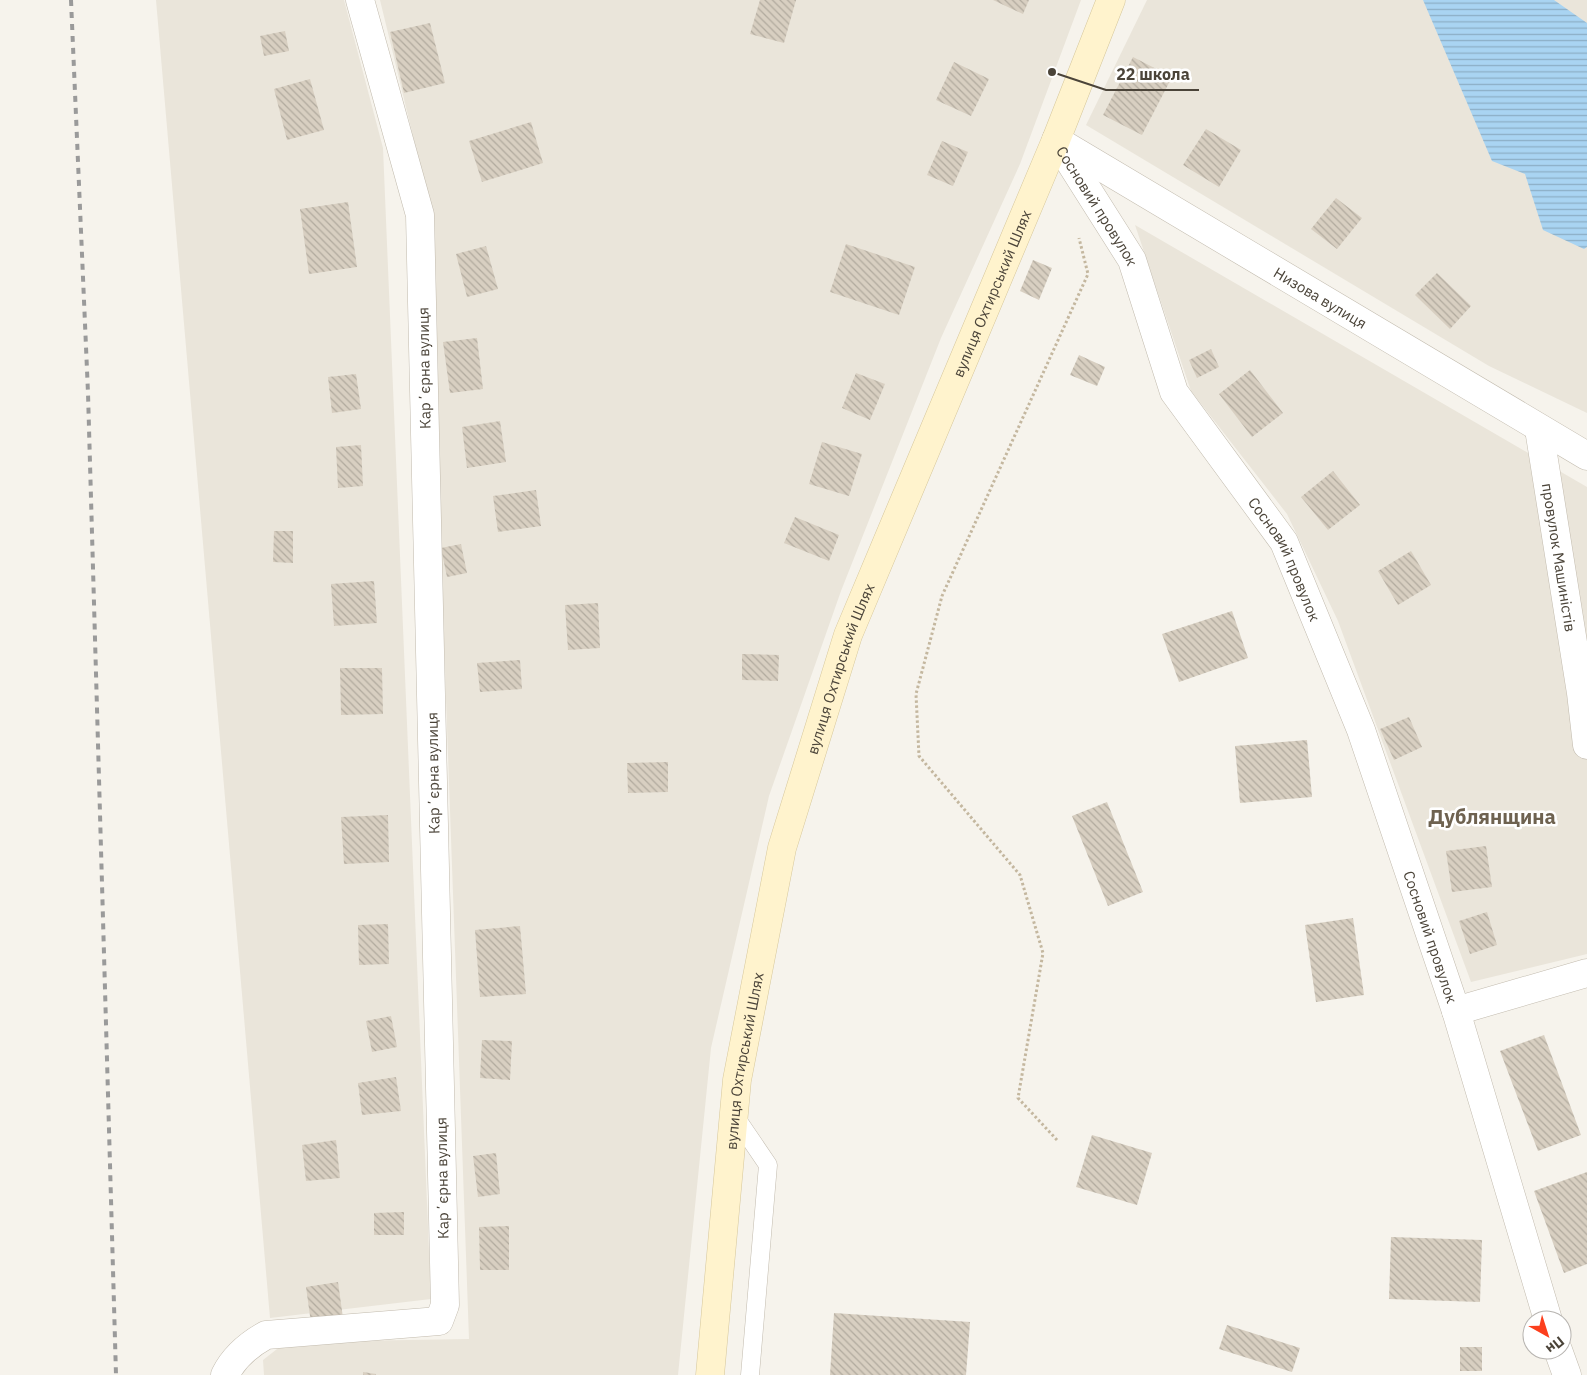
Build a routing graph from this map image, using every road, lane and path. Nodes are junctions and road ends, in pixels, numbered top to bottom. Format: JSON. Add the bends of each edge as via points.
{"nodes":[{"id":1,"x":360,"y":0,"type":"edge"},
{"id":2,"x":1111,"y":0,"type":"edge"},
{"id":3,"x":1056,"y":140,"type":"junction"},
{"id":4,"x":1079,"y":236,"type":"dead end"},
{"id":5,"x":1539,"y":429,"type":"junction"},
{"id":6,"x":1587,"y":456,"type":"edge"},
{"id":7,"x":1587,"y":745,"type":"edge"},
{"id":8,"x":1587,"y":973,"type":"edge"},
{"id":9,"x":1456,"y":1011,"type":"junction"},
{"id":10,"x":734,"y":1115,"type":"junction"},
{"id":11,"x":1057,"y":1140,"type":"dead end"},
{"id":12,"x":1545,"y":1310,"type":"edge"},
{"id":13,"x":1561,"y":1360,"type":"edge"},
{"id":14,"x":225,"y":1375,"type":"edge"},
{"id":15,"x":710,"y":1375,"type":"edge"},
{"id":16,"x":750,"y":1375,"type":"edge"},
{"id":17,"x":1566,"y":1375,"type":"edge"}],
"edges":[{"from":1,"to":14,"type":"street","name":"Карʼєрна вулиця","via":[[420,215],[445,1305],[439,1321],[266,1336],[243,1351]]},
{"from":2,"to":3,"type":"main road","name":"вулиця Охтирський Шлях"},
{"from":3,"to":5,"type":"street","name":"Низова вулиця"},
{"from":3,"to":9,"type":"street","name":"Сосновий провулок","via":[[1132,260],[1174,392],[1284,542],[1361,730]]},
{"from":3,"to":10,"type":"main road","name":"вулиця Охтирський Шлях","via":[[848,635],[782,848],[737,1080]]},
{"from":4,"to":11,"type":"path","via":[[1088,274],[942,596],[916,694],[918,756],[1020,875],[1044,953],[1018,1098]]},
{"from":5,"to":6,"type":"street","name":"Низова вулиця"},
{"from":5,"to":7,"type":"street","name":"провулок Машиністів"},
{"from":8,"to":9,"type":"street","name":"Сосновий провулок"},
{"from":9,"to":12,"type":"street","name":"Сосновий провулок"},
{"from":10,"to":15,"type":"main road","name":"вулиця Охтирський Шлях"},
{"from":10,"to":16,"type":"lane","via":[[768,1165]]},
{"from":13,"to":17,"type":"street"}]}
